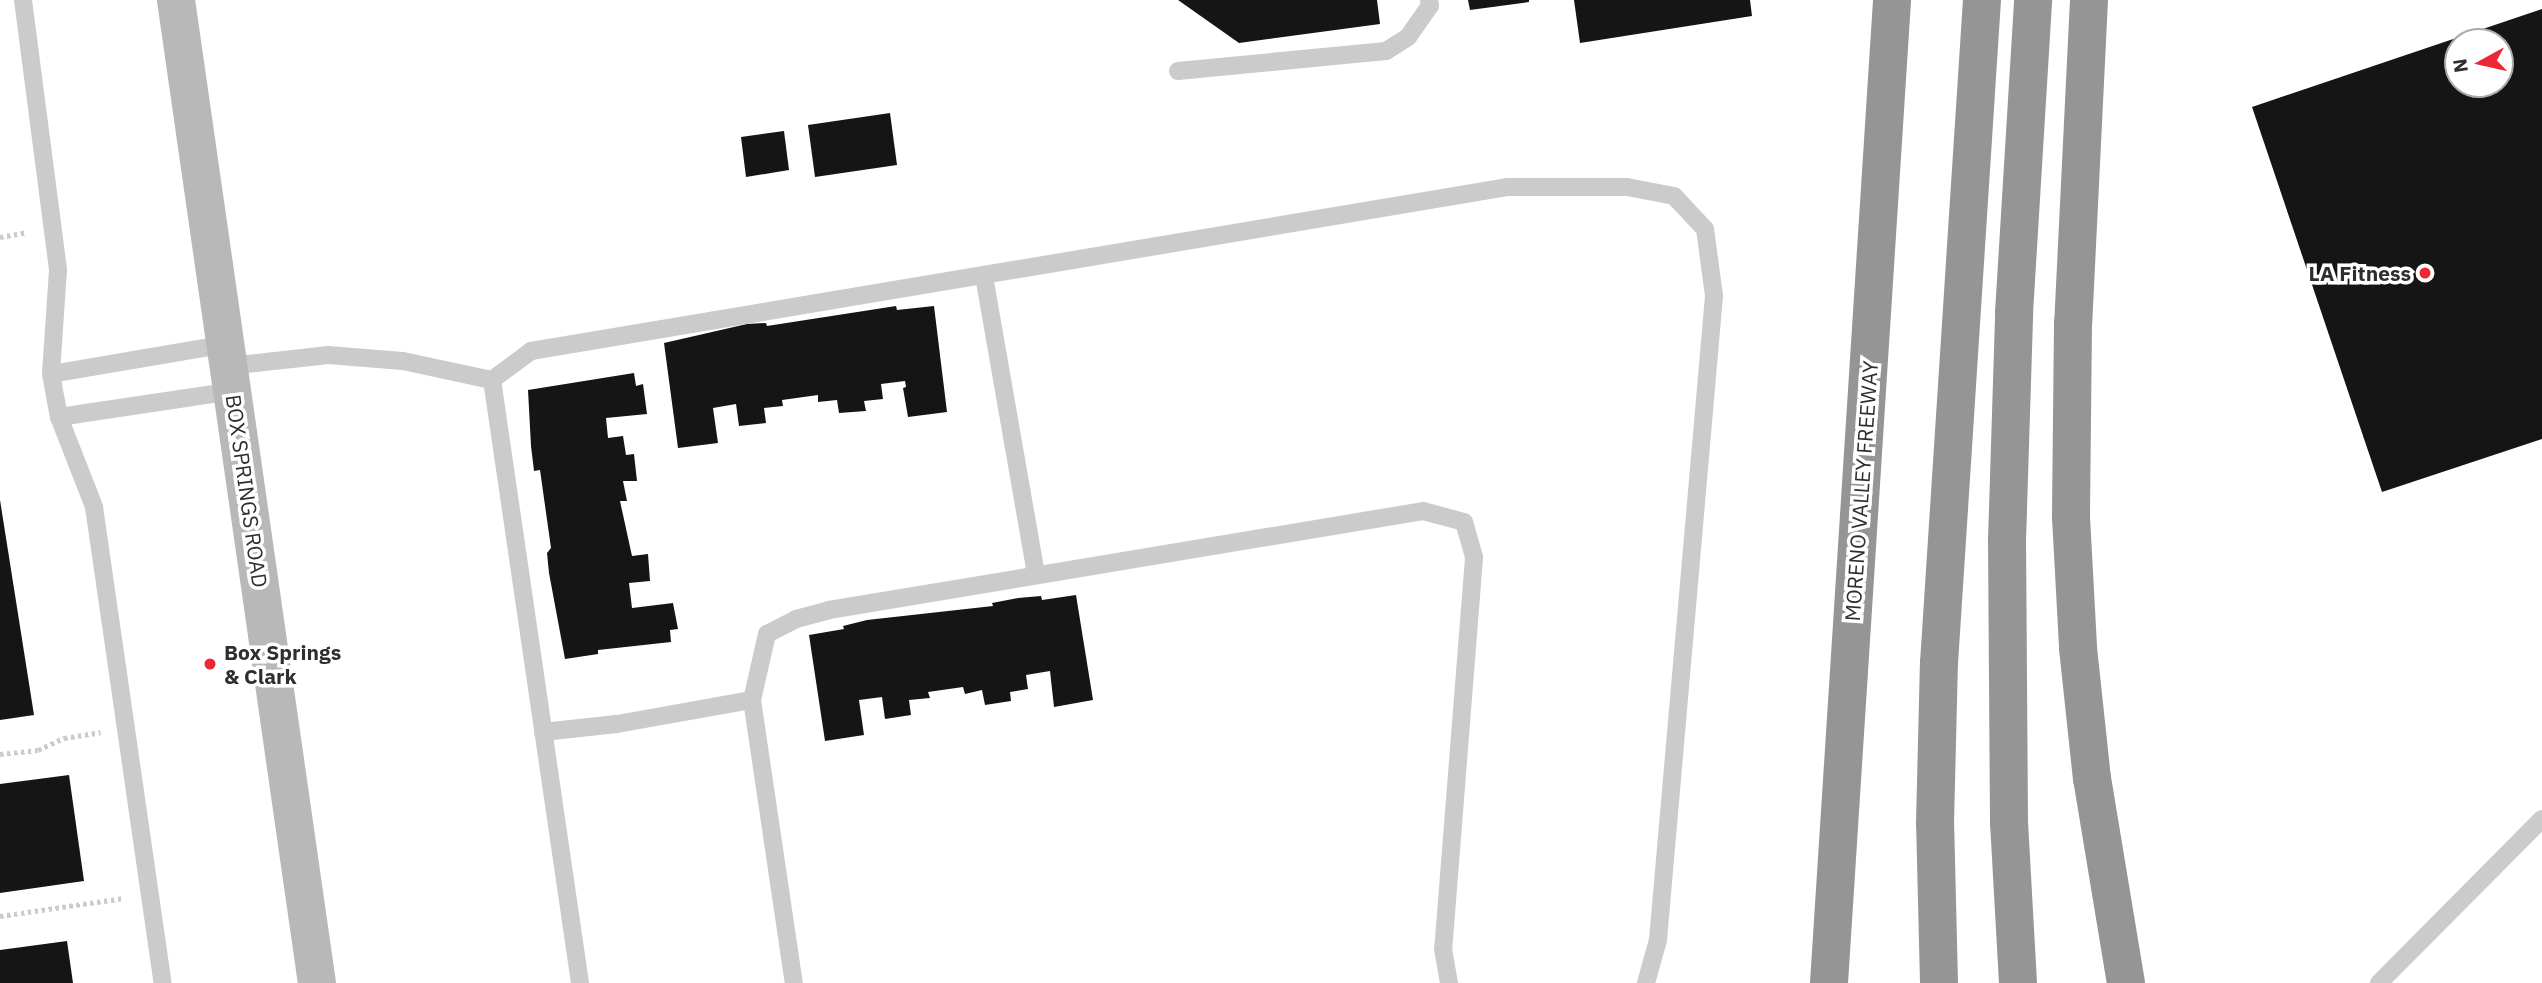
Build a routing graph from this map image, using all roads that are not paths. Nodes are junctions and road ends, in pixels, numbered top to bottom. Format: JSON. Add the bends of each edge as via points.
{"nodes":[{"id":1,"x":23,"y":0,"type":"edge"},
{"id":2,"x":176,"y":0,"type":"edge"},
{"id":3,"x":1429,"y":0,"type":"edge"},
{"id":4,"x":1892,"y":0,"type":"edge"},
{"id":5,"x":1982,"y":0,"type":"edge"},
{"id":6,"x":2033,"y":0,"type":"edge"},
{"id":7,"x":2089,"y":0,"type":"edge"},
{"id":8,"x":1178,"y":71,"type":"dead end"},
{"id":9,"x":984,"y":276,"type":"junction"},
{"id":10,"x":229,"y":367,"type":"junction"},
{"id":11,"x":51,"y":374,"type":"junction"},
{"id":12,"x":492,"y":380,"type":"junction"},
{"id":13,"x":59,"y":417,"type":"junction"},
{"id":14,"x":1036,"y":575,"type":"junction"},
{"id":15,"x":752,"y":700,"type":"junction"},
{"id":16,"x":543,"y":732,"type":"junction"},
{"id":17,"x":2542,"y":819,"type":"edge"},
{"id":18,"x":1838,"y":849,"type":"junction"},
{"id":19,"x":163,"y":983,"type":"edge"},
{"id":20,"x":317,"y":983,"type":"edge"},
{"id":21,"x":579,"y":983,"type":"edge"},
{"id":22,"x":794,"y":983,"type":"edge"},
{"id":23,"x":1449,"y":983,"type":"edge"},
{"id":24,"x":1646,"y":983,"type":"edge"},
{"id":25,"x":1829,"y":983,"type":"edge"},
{"id":26,"x":1845,"y":983,"type":"edge"},
{"id":27,"x":1939,"y":983,"type":"edge"},
{"id":28,"x":2018,"y":983,"type":"edge"},
{"id":29,"x":2126,"y":983,"type":"edge"},
{"id":30,"x":2379,"y":983,"type":"edge"}],
"edges":[{"from":1,"to":11,"type":"lane","via":[[58,270]]},
{"from":2,"to":10,"type":"main road","name":"BOX SPRINGS ROAD"},
{"from":3,"to":8,"type":"lane","via":[[1430,6],[1408,37],[1386,51]]},
{"from":4,"to":18,"type":"highway","name":"MORENO VALLEY FREEWAY"},
{"from":5,"to":27,"type":"highway","via":[[1939,663],[1935,824]]},
{"from":6,"to":28,"type":"highway","via":[[2014,313],[2007,541],[2009,822]]},
{"from":7,"to":29,"type":"highway","via":[[2073,323],[2071,517],[2078,648],[2092,778]]},
{"from":9,"to":12,"type":"lane","via":[[531,351]]},
{"from":9,"to":14,"type":"lane"},
{"from":9,"to":24,"type":"lane","via":[[1508,187],[1627,187],[1674,196],[1705,229],[1714,296],[1658,940]]},
{"from":10,"to":11,"type":"lane"},
{"from":10,"to":12,"type":"lane","via":[[328,355],[403,361]]},
{"from":10,"to":13,"type":"lane"},
{"from":10,"to":20,"type":"main road","name":"BOX SPRINGS ROAD"},
{"from":11,"to":13,"type":"lane"},
{"from":12,"to":16,"type":"lane"},
{"from":13,"to":19,"type":"lane","via":[[94,507]]},
{"from":14,"to":15,"type":"lane","via":[[796,619],[767,634]]},
{"from":14,"to":23,"type":"lane","via":[[1423,511],[1464,522],[1474,558],[1443,949]]},
{"from":15,"to":16,"type":"lane"},
{"from":15,"to":22,"type":"lane"},
{"from":16,"to":21,"type":"lane"},
{"from":17,"to":30,"type":"lane"},
{"from":18,"to":25,"type":"highway","name":"MORENO VALLEY FREEWAY"},
{"from":18,"to":26,"type":"highway"}]}
